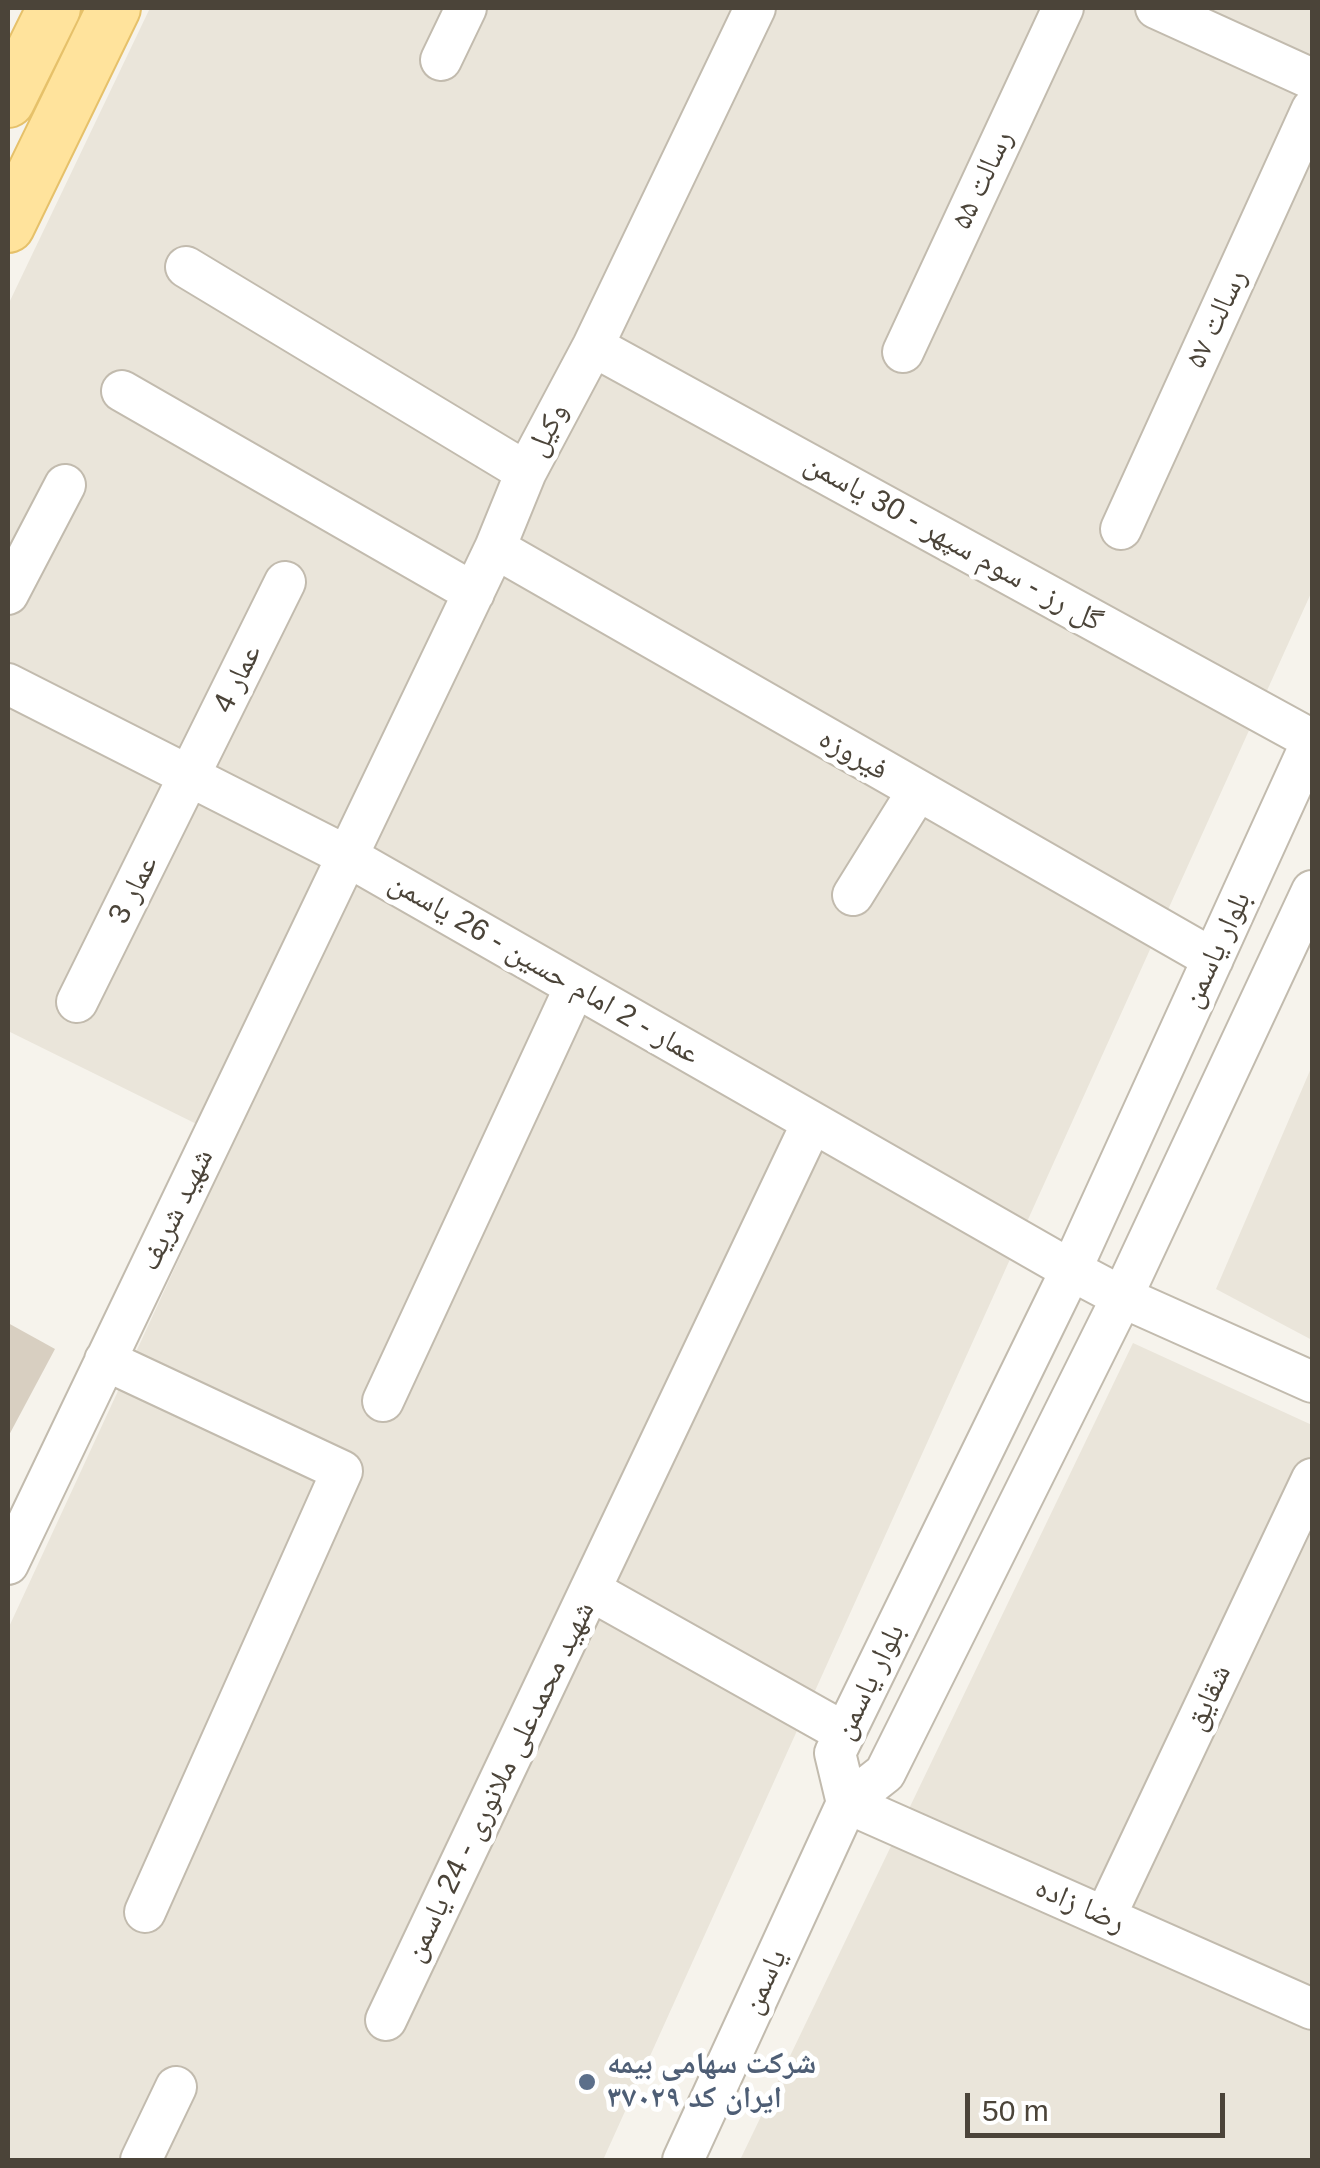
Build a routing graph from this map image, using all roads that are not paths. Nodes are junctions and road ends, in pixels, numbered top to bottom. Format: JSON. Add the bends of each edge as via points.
{"nodes":[{"id":1,"x":54,"y":8,"type":"edge"},
{"id":2,"x":114,"y":8,"type":"edge"},
{"id":3,"x":466,"y":8,"type":"edge"},
{"id":4,"x":755,"y":8,"type":"edge"},
{"id":5,"x":1063,"y":8,"type":"edge"},
{"id":6,"x":1156,"y":8,"type":"edge"},
{"id":7,"x":441,"y":60,"type":"dead end"},
{"id":8,"x":1312,"y":78,"type":"edge"},
{"id":9,"x":8,"y":101,"type":"edge"},
{"id":10,"x":1312,"y":108,"type":"edge"},
{"id":11,"x":8,"y":226,"type":"edge"},
{"id":12,"x":186,"y":267,"type":"dead end"},
{"id":13,"x":593,"y":346,"type":"junction"},
{"id":14,"x":903,"y":352,"type":"dead end"},
{"id":15,"x":122,"y":391,"type":"dead end"},
{"id":16,"x":526,"y":472,"type":"junction"},
{"id":17,"x":65,"y":484,"type":"dead end"},
{"id":18,"x":1121,"y":528,"type":"dead end"},
{"id":19,"x":495,"y":548,"type":"junction"},
{"id":20,"x":285,"y":582,"type":"dead end"},
{"id":21,"x":474,"y":592,"type":"junction"},
{"id":22,"x":8,"y":594,"type":"edge"},
{"id":23,"x":8,"y":684,"type":"edge"},
{"id":24,"x":1312,"y":741,"type":"edge"},
{"id":25,"x":191,"y":777,"type":"junction"},
{"id":26,"x":917,"y":792,"type":"junction"},
{"id":27,"x":348,"y":856,"type":"junction"},
{"id":28,"x":1312,"y":892,"type":"edge"},
{"id":29,"x":853,"y":896,"type":"dead end"},
{"id":30,"x":1213,"y":959,"type":"junction"},
{"id":31,"x":575,"y":987,"type":"junction"},
{"id":32,"x":77,"y":1002,"type":"dead end"},
{"id":33,"x":812,"y":1122,"type":"junction"},
{"id":34,"x":1071,"y":1270,"type":"junction"},
{"id":35,"x":1122,"y":1298,"type":"junction"},
{"id":36,"x":105,"y":1360,"type":"junction"},
{"id":37,"x":1312,"y":1382,"type":"edge"},
{"id":38,"x":382,"y":1401,"type":"dead end"},
{"id":39,"x":1312,"y":1480,"type":"edge"},
{"id":40,"x":8,"y":1564,"type":"edge"},
{"id":41,"x":590,"y":1590,"type":"junction"},
{"id":42,"x":845,"y":1733,"type":"junction"},
{"id":43,"x":847,"y":1804,"type":"junction"},
{"id":44,"x":144,"y":1912,"type":"dead end"},
{"id":45,"x":1105,"y":1917,"type":"junction"},
{"id":46,"x":1312,"y":2009,"type":"edge"},
{"id":47,"x":386,"y":2020,"type":"dead end"},
{"id":48,"x":176,"y":2087,"type":"dead end"},
{"id":49,"x":142,"y":2160,"type":"edge"},
{"id":50,"x":683,"y":2160,"type":"edge"}],
"edges":[{"from":1,"to":9,"type":"main road"},
{"from":2,"to":11,"type":"main road"},
{"from":3,"to":7,"type":"street"},
{"from":4,"to":13,"type":"street","name":"وکیل"},
{"from":5,"to":14,"type":"street","name":"رسالت ۵۵"},
{"from":6,"to":8,"type":"street"},
{"from":10,"to":18,"type":"street","name":"رسالت ۵۷"},
{"from":12,"to":16,"type":"street"},
{"from":13,"to":16,"type":"street","name":"وکیل"},
{"from":13,"to":24,"type":"street","name":"گل رز - سوم سپهر - 30 یاسمن"},
{"from":15,"to":21,"type":"street"},
{"from":16,"to":19,"type":"street","name":"وکیل"},
{"from":17,"to":22,"type":"street"},
{"from":19,"to":21,"type":"street","name":"وکیل"},
{"from":19,"to":26,"type":"street","name":"فیروزه"},
{"from":20,"to":25,"type":"street","name":"عمار 4"},
{"from":21,"to":27,"type":"street","name":"وکیل"},
{"from":23,"to":25,"type":"street","name":"عمار - 2 امام حسین - 26 یاسمن"},
{"from":24,"to":30,"type":"street","name":"بلوار یاسمن"},
{"from":25,"to":27,"type":"street","name":"عمار - 2 امام حسین - 26 یاسمن"},
{"from":25,"to":32,"type":"street","name":"عمار 3"},
{"from":26,"to":29,"type":"street"},
{"from":26,"to":30,"type":"street","name":"فیروزه"},
{"from":27,"to":31,"type":"street","name":"عمار - 2 امام حسین - 26 یاسمن"},
{"from":27,"to":36,"type":"street","name":"شهید شریف"},
{"from":28,"to":35,"type":"street","name":"بلوار یاسمن"},
{"from":30,"to":34,"type":"street","name":"بلوار یاسمن"},
{"from":31,"to":33,"type":"street","name":"عمار - 2 امام حسین - 26 یاسمن"},
{"from":31,"to":38,"type":"street"},
{"from":33,"to":34,"type":"street","name":"عمار - 2 امام حسین - 26 یاسمن"},
{"from":33,"to":41,"type":"street"},
{"from":34,"to":35,"type":"street","name":"عمار - 2 امام حسین - 26 یاسمن"},
{"from":34,"to":42,"type":"street","name":"بلوار یاسمن"},
{"from":35,"to":37,"type":"street","name":"عمار - 2 امام حسین - 26 یاسمن"},
{"from":35,"to":43,"type":"street","name":"بلوار یاسمن","via":[[886,1773]]},
{"from":36,"to":40,"type":"street","name":"شهید شریف"},
{"from":36,"to":44,"type":"street","via":[[342,1472]]},
{"from":39,"to":45,"type":"street","name":"شقایق"},
{"from":41,"to":42,"type":"street","name":"شهید محمدعلی ملانوری - 24 یاسمن"},
{"from":41,"to":47,"type":"street","name":"شهید محمدعلی ملانوری - 24 یاسمن"},
{"from":42,"to":43,"type":"street","name":"بلوار یاسمن","via":[[835,1752]]},
{"from":43,"to":45,"type":"street","name":"رضا زاده"},
{"from":43,"to":50,"type":"street","name":"یاسمن"},
{"from":45,"to":46,"type":"street","name":"رضا زاده"},
{"from":48,"to":49,"type":"street"}]}
